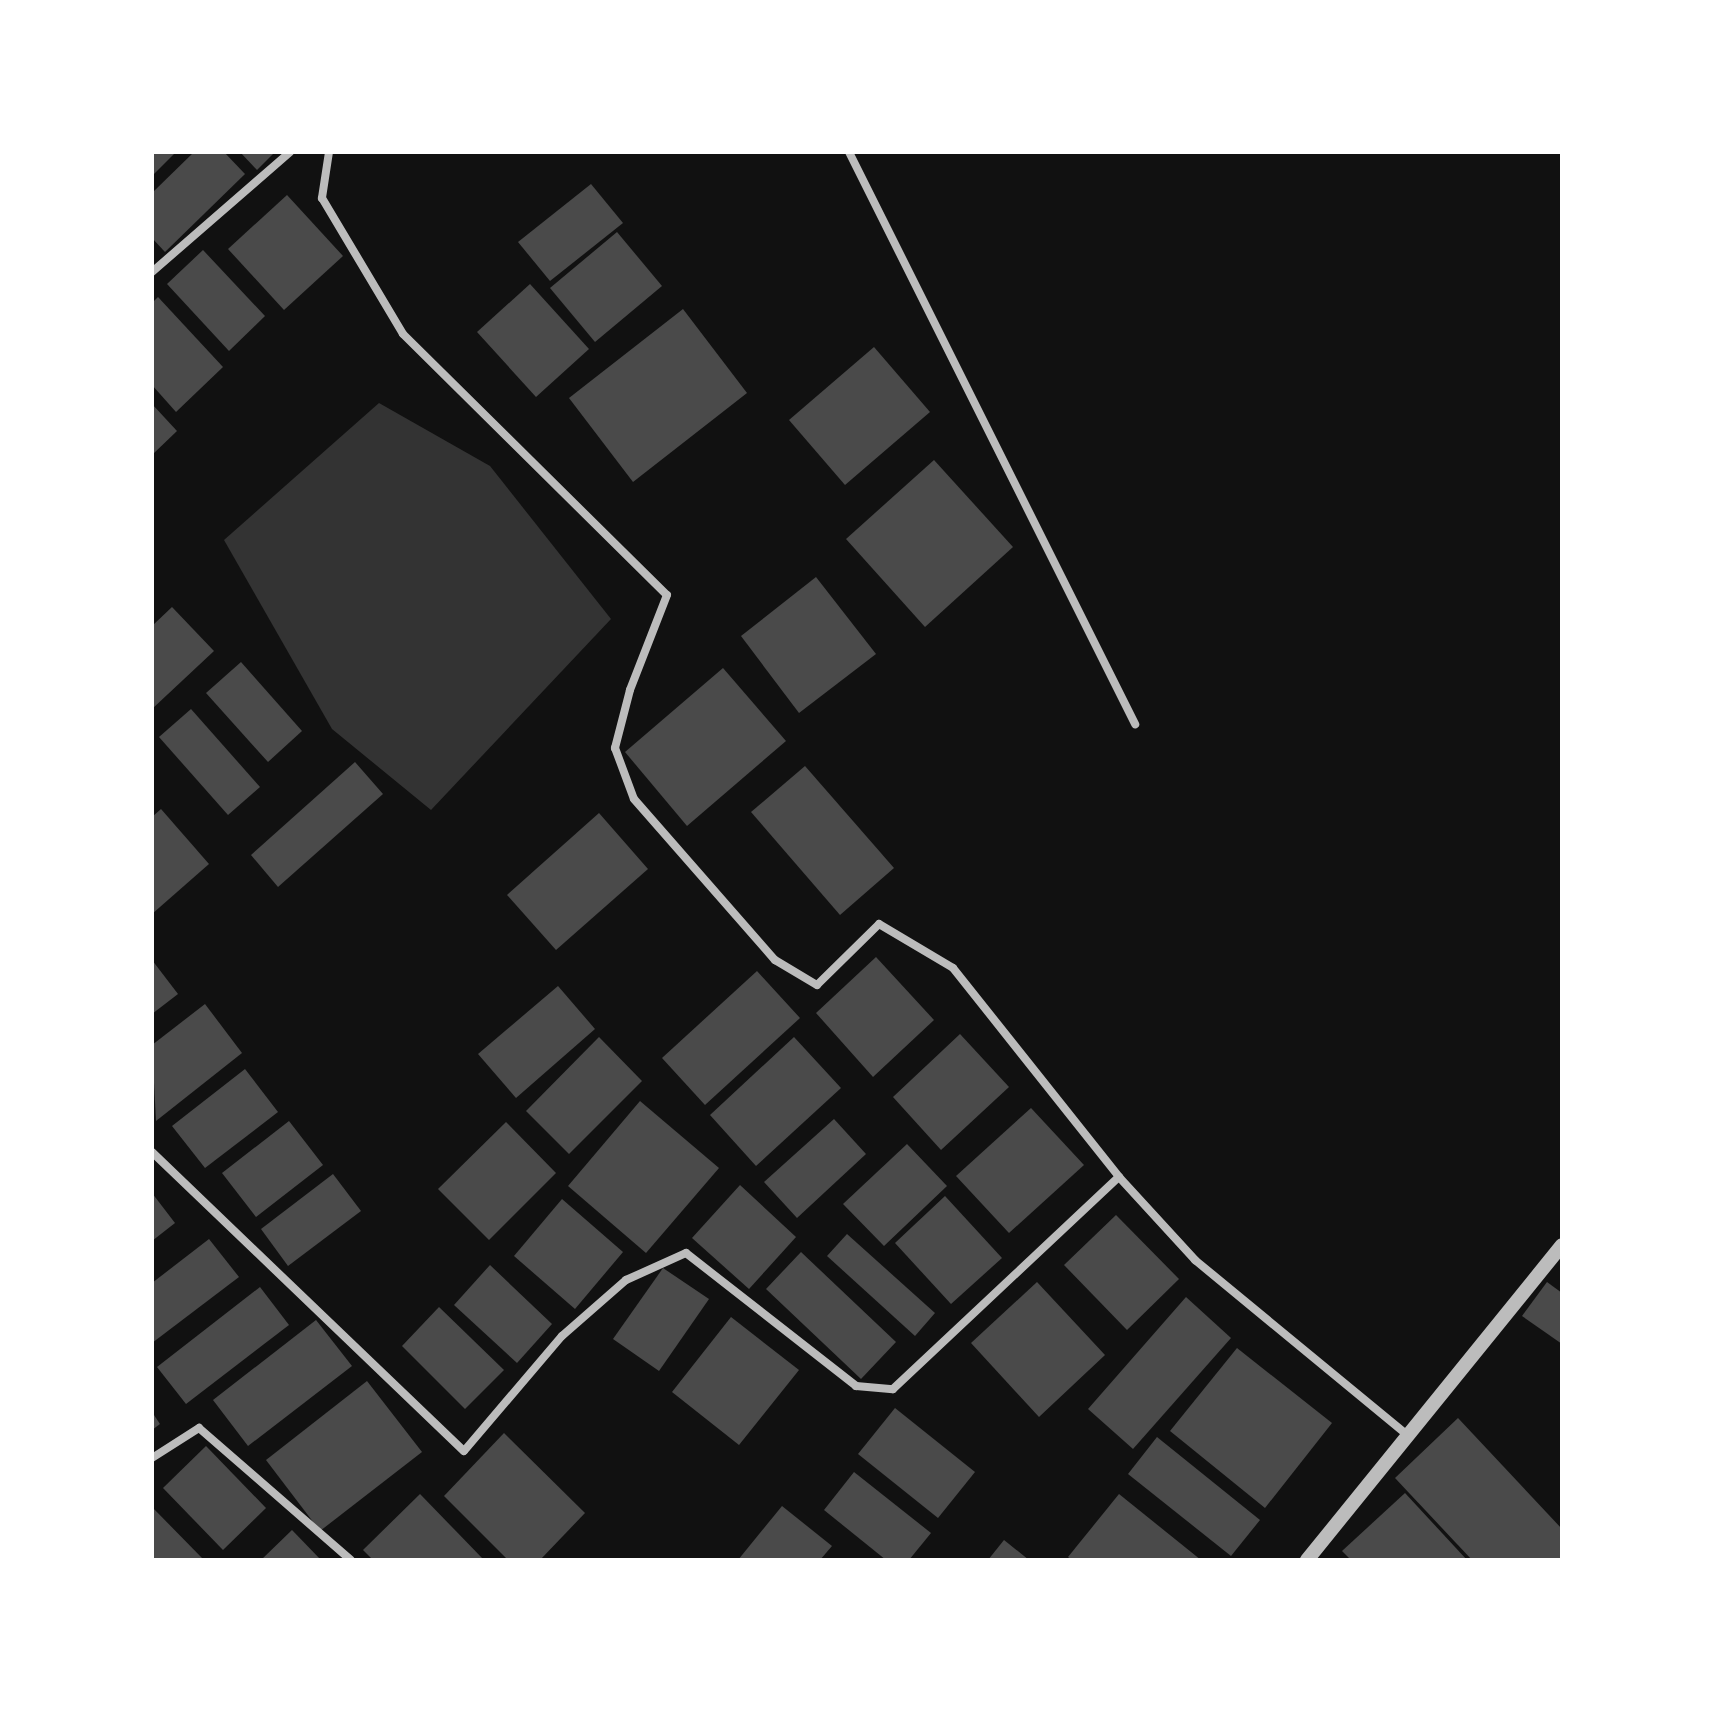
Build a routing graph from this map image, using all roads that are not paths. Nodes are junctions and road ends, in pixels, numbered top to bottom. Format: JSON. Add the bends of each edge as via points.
{"nodes":[{"id":1,"x":290,"y":152,"type":"edge"},
{"id":2,"x":329,"y":152,"type":"edge"},
{"id":3,"x":851,"y":153,"type":"edge"},
{"id":4,"x":152,"y":272,"type":"edge"},
{"id":5,"x":1135,"y":724,"type":"dead end"},
{"id":6,"x":152,"y":1152,"type":"edge"},
{"id":7,"x":1119,"y":1177,"type":"junction"},
{"id":8,"x":1562,"y":1245,"type":"edge"},
{"id":9,"x":1407,"y":1435,"type":"junction"},
{"id":10,"x":152,"y":1458,"type":"edge"},
{"id":11,"x":351,"y":1560,"type":"edge"},
{"id":12,"x":1307,"y":1560,"type":"edge"}],
"edges":[{"from":1,"to":4,"type":"street"},
{"from":2,"to":7,"type":"street","via":[[322,198],[403,334],[667,595],[630,690],[615,748],[634,799],[775,960],[817,985],[879,924],[953,968]]},
{"from":3,"to":5,"type":"street"},
{"from":6,"to":7,"type":"street","via":[[464,1451],[562,1336],[626,1280],[686,1253],[856,1386],[893,1389]]},
{"from":7,"to":9,"type":"street","via":[[1195,1260]]},
{"from":8,"to":9,"type":"street"},
{"from":9,"to":12,"type":"street"},
{"from":10,"to":11,"type":"street","via":[[199,1428]]}]}
